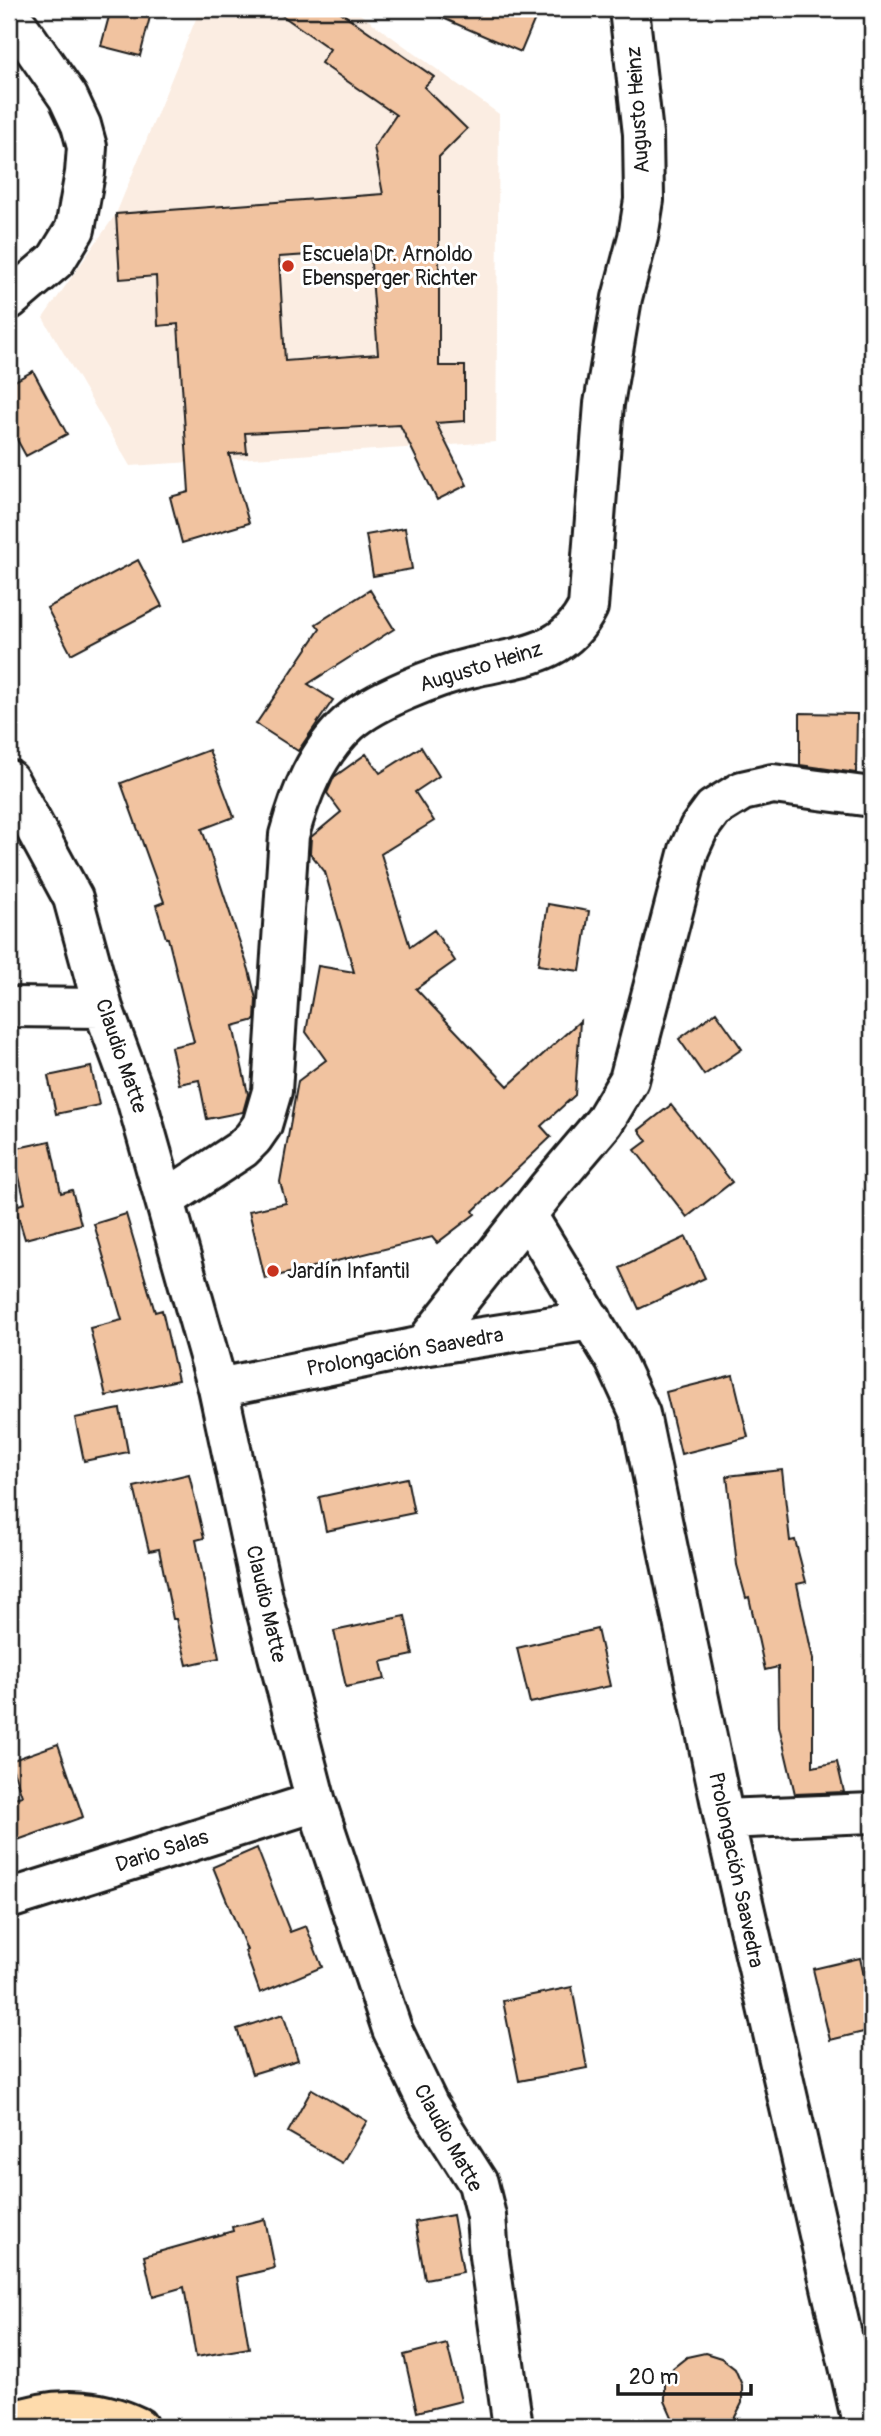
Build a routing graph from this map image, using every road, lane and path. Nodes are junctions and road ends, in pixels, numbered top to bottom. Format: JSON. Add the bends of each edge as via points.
{"nodes":[{"id":1,"x":629,"y":9,"type":"edge"},
{"id":2,"x":9,"y":20,"type":"edge"},
{"id":3,"x":9,"y":300,"type":"edge"},
{"id":4,"x":9,"y":779,"type":"edge"},
{"id":5,"x":872,"y":797,"type":"edge"},
{"id":6,"x":9,"y":1007,"type":"edge"},
{"id":7,"x":103,"y":1008,"type":"junction"},
{"id":8,"x":165,"y":1200,"type":"junction"},
{"id":9,"x":527,"y":1215,"type":"junction"},
{"id":10,"x":592,"y":1320,"type":"junction"},
{"id":11,"x":423,"y":1346,"type":"junction"},
{"id":12,"x":218,"y":1388,"type":"junction"},
{"id":13,"x":316,"y":1802,"type":"junction"},
{"id":14,"x":872,"y":1814,"type":"edge"},
{"id":15,"x":724,"y":1819,"type":"junction"},
{"id":16,"x":9,"y":1899,"type":"edge"},
{"id":17,"x":9,"y":2423,"type":"edge"},
{"id":18,"x":138,"y":2427,"type":"edge"},
{"id":19,"x":513,"y":2427,"type":"edge"},
{"id":20,"x":863,"y":2427,"type":"edge"}],
"edges":[{"from":1,"to":8,"type":"street","name":"Augusto Heinz","via":[[643,134],[644,200],[604,404],[587,607],[568,636],[552,646],[400,692],[350,722],[328,746],[298,802],[289,835],[272,1091],[262,1125],[242,1149]]},
{"from":2,"to":3,"type":"street","via":[[19,27],[68,97],[87,147],[71,237],[56,260]]},
{"from":4,"to":7,"type":"street","name":"Claudio Matte","via":[[73,898]]},
{"from":5,"to":9,"type":"street","via":[[773,784],[742,790],[713,809],[689,850],[629,1080],[604,1122]]},
{"from":6,"to":7,"type":"street"},
{"from":7,"to":8,"type":"street","name":"Claudio Matte","via":[[136,1098]]},
{"from":8,"to":12,"type":"street","name":"Claudio Matte"},
{"from":9,"to":10,"type":"street","name":"Prolongación Saavedra"},
{"from":9,"to":11,"type":"street"},
{"from":10,"to":11,"type":"street","name":"Prolongación Saavedra"},
{"from":10,"to":15,"type":"street","name":"Prolongación Saavedra","via":[[640,1414]]},
{"from":11,"to":12,"type":"street","name":"Prolongación Saavedra"},
{"from":12,"to":13,"type":"street","name":"Claudio Matte","via":[[264,1602]]},
{"from":13,"to":16,"type":"street","name":"Dario Salas"},
{"from":13,"to":19,"type":"street","name":"Claudio Matte","via":[[393,2029],[429,2106],[478,2183]]},
{"from":14,"to":15,"type":"street"},
{"from":15,"to":20,"type":"street","name":"Prolongación Saavedra"},
{"from":17,"to":18,"type":"main road","via":[[39,2414],[88,2411]]}]}
